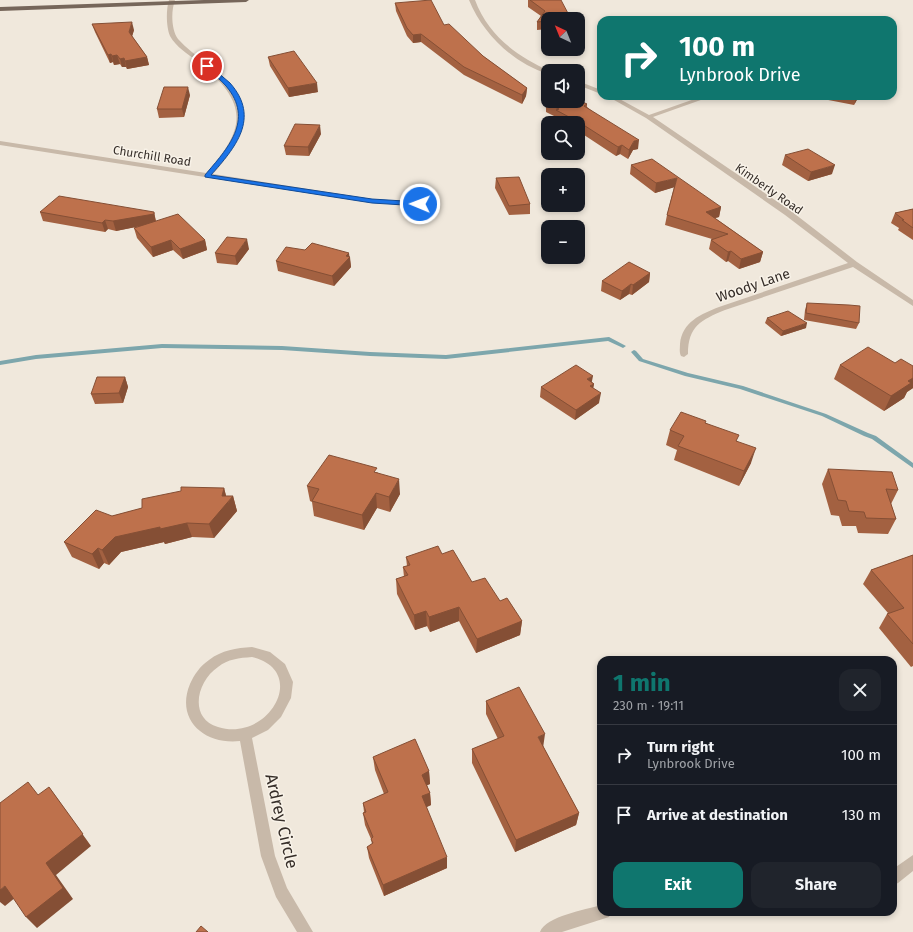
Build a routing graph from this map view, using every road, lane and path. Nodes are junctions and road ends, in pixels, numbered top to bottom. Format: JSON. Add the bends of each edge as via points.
{"nodes":[{"id":1,"x":246,"y":0,"type":"edge"},
{"id":2,"x":472,"y":0,"type":"edge"},
{"id":3,"x":172,"y":1,"type":"edge"},
{"id":4,"x":0,"y":9,"type":"edge"},
{"id":5,"x":541,"y":69,"type":"edge"},
{"id":6,"x":585,"y":86,"type":"edge"},
{"id":7,"x":597,"y":90,"type":"edge"},
{"id":8,"x":617,"y":100,"type":"edge"},
{"id":9,"x":697,"y":100,"type":"edge"},
{"id":10,"x":648,"y":117,"type":"junction"},
{"id":11,"x":0,"y":143,"type":"edge"},
{"id":12,"x":207,"y":176,"type":"junction"},
{"id":13,"x":420,"y":204,"type":"dead end"},
{"id":14,"x":854,"y":264,"type":"junction"},
{"id":15,"x":913,"y":304,"type":"edge"},
{"id":16,"x":684,"y":354,"type":"dead end"},
{"id":17,"x":245,"y":735,"type":"junction"},
{"id":18,"x":913,"y":862,"type":"edge"},
{"id":19,"x":897,"y":875,"type":"edge"},
{"id":20,"x":597,"y":914,"type":"edge"},
{"id":21,"x":306,"y":932,"type":"edge"},
{"id":22,"x":547,"y":932,"type":"edge"}],
"edges":[{"from":1,"to":3,"type":"main road"},
{"from":2,"to":5,"type":"street","via":[[480,20],[508,49]]},
{"from":3,"to":4,"type":"main road"},
{"from":3,"to":12,"type":"street","via":[[173,36],[178,43],[217,73],[236,96],[240,109],[241,121],[237,136],[229,151]]},
{"from":6,"to":7,"type":"street"},
{"from":8,"to":10,"type":"street","name":"Kimberly Road"},
{"from":9,"to":10,"type":"street"},
{"from":10,"to":14,"type":"street","name":"Kimberly Road","via":[[788,213]]},
{"from":11,"to":12,"type":"street","name":"Churchill Road"},
{"from":12,"to":13,"type":"street","name":"Churchill Road","via":[[372,201]]},
{"from":14,"to":15,"type":"street","name":"Kimberly Road"},
{"from":14,"to":16,"type":"street","name":"Woody Lane","via":[[725,308],[698,320],[686,334]]},
{"from":17,"to":17,"type":"street","via":[[262,728],[275,717],[284,703],[287,689],[285,675],[278,664],[266,656],[252,652],[221,658],[209,666],[199,678],[191,704],[194,716],[203,727],[215,734],[229,737]]},
{"from":17,"to":21,"type":"street","name":"Ardrey Circle","via":[[268,856],[281,892]]},
{"from":18,"to":19,"type":"street"},
{"from":20,"to":22,"type":"street","via":[[564,923]]}]}
